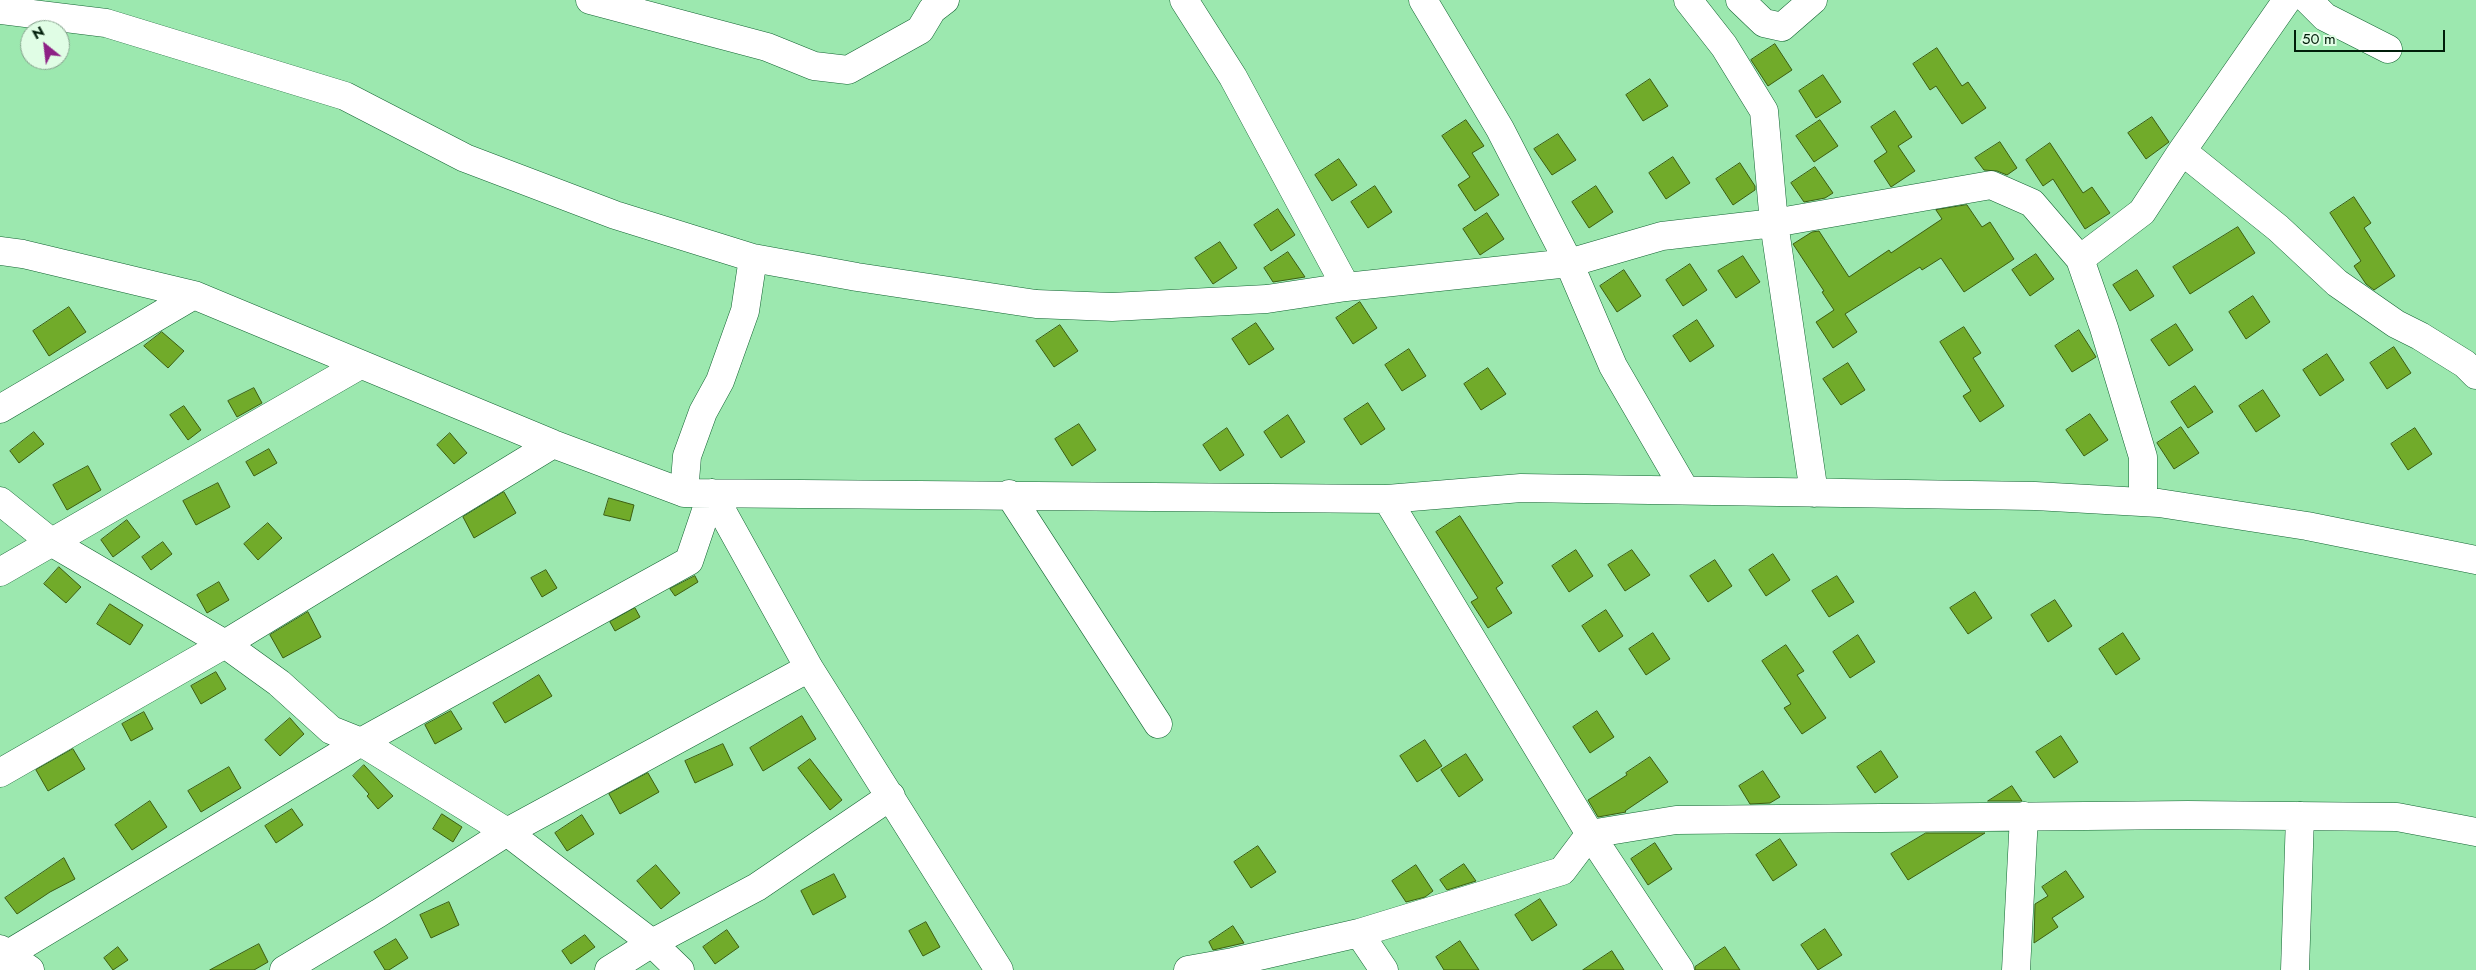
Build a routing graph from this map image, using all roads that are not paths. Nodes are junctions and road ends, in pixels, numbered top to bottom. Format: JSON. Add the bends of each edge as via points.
{"nodes":[{"id":1,"x":590,"y":0,"type":"edge"},
{"id":2,"x":945,"y":0,"type":"edge"},
{"id":3,"x":1184,"y":0,"type":"edge"},
{"id":4,"x":1423,"y":0,"type":"edge"},
{"id":5,"x":1688,"y":0,"type":"edge"},
{"id":6,"x":1740,"y":0,"type":"edge"},
{"id":7,"x":1813,"y":0,"type":"edge"},
{"id":8,"x":2287,"y":0,"type":"edge"},
{"id":9,"x":2308,"y":0,"type":"edge"},
{"id":10,"x":18,"y":8,"type":"edge"},
{"id":11,"x":2388,"y":49,"type":"dead end"},
{"id":12,"x":2182,"y":151,"type":"junction"},
{"id":13,"x":1774,"y":223,"type":"junction"},
{"id":14,"x":0,"y":251,"type":"edge"},
{"id":15,"x":753,"y":258,"type":"junction"},
{"id":16,"x":2080,"y":259,"type":"junction"},
{"id":17,"x":1568,"y":263,"type":"junction"},
{"id":18,"x":1346,"y":287,"type":"junction"},
{"id":19,"x":194,"y":295,"type":"junction"},
{"id":20,"x":360,"y":365,"type":"junction"},
{"id":21,"x":2476,"y":375,"type":"edge"},
{"id":22,"x":0,"y":409,"type":"edge"},
{"id":23,"x":553,"y":444,"type":"junction"},
{"id":24,"x":1685,"y":490,"type":"junction"},
{"id":25,"x":1814,"y":492,"type":"junction"},
{"id":26,"x":684,"y":493,"type":"junction"},
{"id":27,"x":712,"y":493,"type":"junction"},
{"id":28,"x":1009,"y":494,"type":"junction"},
{"id":29,"x":1388,"y":499,"type":"junction"},
{"id":30,"x":0,"y":501,"type":"edge"},
{"id":31,"x":2143,"y":502,"type":"junction"},
{"id":32,"x":51,"y":542,"type":"junction"},
{"id":33,"x":2476,"y":560,"type":"edge"},
{"id":34,"x":0,"y":572,"type":"edge"},
{"id":35,"x":225,"y":644,"type":"junction"},
{"id":36,"x":809,"y":668,"type":"junction"},
{"id":37,"x":1158,"y":724,"type":"dead end"},
{"id":38,"x":361,"y":742,"type":"junction"},
{"id":39,"x":0,"y":773,"type":"edge"},
{"id":40,"x":891,"y":796,"type":"junction"},
{"id":41,"x":2024,"y":816,"type":"junction"},
{"id":42,"x":2300,"y":816,"type":"junction"},
{"id":43,"x":507,"y":832,"type":"junction"},
{"id":44,"x":2476,"y":832,"type":"edge"},
{"id":45,"x":1590,"y":834,"type":"junction"},
{"id":46,"x":1359,"y":933,"type":"junction"},
{"id":47,"x":652,"y":943,"type":"junction"},
{"id":48,"x":3,"y":954,"type":"edge"},
{"id":49,"x":30,"y":970,"type":"edge"},
{"id":50,"x":284,"y":970,"type":"edge"},
{"id":51,"x":608,"y":970,"type":"edge"},
{"id":52,"x":680,"y":970,"type":"edge"},
{"id":53,"x":999,"y":970,"type":"edge"},
{"id":54,"x":1188,"y":970,"type":"edge"},
{"id":55,"x":1384,"y":970,"type":"edge"},
{"id":56,"x":1680,"y":970,"type":"edge"},
{"id":57,"x":2016,"y":970,"type":"edge"},
{"id":58,"x":2295,"y":970,"type":"edge"}],
"edges":[{"from":1,"to":2,"type":"street","via":[[767,48],[814,66],[848,70],[920,30],[932,10]]},
{"from":3,"to":18,"type":"street","via":[[1233,77]]},
{"from":4,"to":17,"type":"street","via":[[1500,129]]},
{"from":5,"to":13,"type":"street","via":[[1724,46],[1764,111]]},
{"from":6,"to":7,"type":"street","via":[[1764,23],[1782,27]]},
{"from":8,"to":12,"type":"street"},
{"from":9,"to":11,"type":"street","via":[[2324,17]]},
{"from":10,"to":15,"type":"street","via":[[106,23],[345,96],[465,158],[615,215]]},
{"from":12,"to":16,"type":"street","via":[[2142,212]]},
{"from":12,"to":21,"type":"street","via":[[2278,228],[2337,284],[2396,324],[2465,364]]},
{"from":13,"to":16,"type":"street","via":[[1991,185],[2032,203]]},
{"from":13,"to":17,"type":"street","via":[[1662,236]]},
{"from":13,"to":25,"type":"street"},
{"from":14,"to":19,"type":"street"},
{"from":15,"to":18,"type":"street","via":[[1036,304],[1112,308],[1267,299]]},
{"from":15,"to":26,"type":"street","via":[[745,311],[688,456]]},
{"from":16,"to":31,"type":"street","via":[[2143,457]]},
{"from":17,"to":18,"type":"street"},
{"from":17,"to":24,"type":"street","via":[[1613,366]]},
{"from":19,"to":20,"type":"street"},
{"from":19,"to":22,"type":"street"},
{"from":20,"to":23,"type":"street"},
{"from":20,"to":32,"type":"street"},
{"from":23,"to":26,"type":"street"},
{"from":23,"to":35,"type":"street"},
{"from":24,"to":25,"type":"street"},
{"from":24,"to":29,"type":"street","via":[[1521,488]]},
{"from":25,"to":31,"type":"street","via":[[2035,496]]},
{"from":26,"to":27,"type":"street"},
{"from":27,"to":28,"type":"street"},
{"from":27,"to":36,"type":"street"},
{"from":27,"to":38,"type":"street","via":[[689,560]]},
{"from":28,"to":29,"type":"street"},
{"from":28,"to":37,"type":"street"},
{"from":29,"to":45,"type":"street"},
{"from":30,"to":32,"type":"street"},
{"from":31,"to":33,"type":"street","via":[[2307,526]]},
{"from":32,"to":34,"type":"street"},
{"from":32,"to":35,"type":"street"},
{"from":35,"to":38,"type":"street","via":[[278,683],[331,730]]},
{"from":35,"to":39,"type":"street"},
{"from":36,"to":40,"type":"street"},
{"from":36,"to":43,"type":"street"},
{"from":38,"to":43,"type":"street"},
{"from":38,"to":48,"type":"street"},
{"from":40,"to":47,"type":"street","via":[[757,887]]},
{"from":40,"to":53,"type":"street"},
{"from":41,"to":42,"type":"street"},
{"from":41,"to":45,"type":"street","via":[[1676,820]]},
{"from":41,"to":57,"type":"street"},
{"from":42,"to":44,"type":"street","via":[[2397,817]]},
{"from":42,"to":58,"type":"street"},
{"from":43,"to":47,"type":"street"},
{"from":43,"to":50,"type":"street"},
{"from":45,"to":46,"type":"street","via":[[1562,871]]},
{"from":45,"to":56,"type":"street"},
{"from":46,"to":54,"type":"street"},
{"from":46,"to":55,"type":"street"},
{"from":47,"to":51,"type":"street"},
{"from":47,"to":52,"type":"street"},
{"from":48,"to":49,"type":"street"}]}
